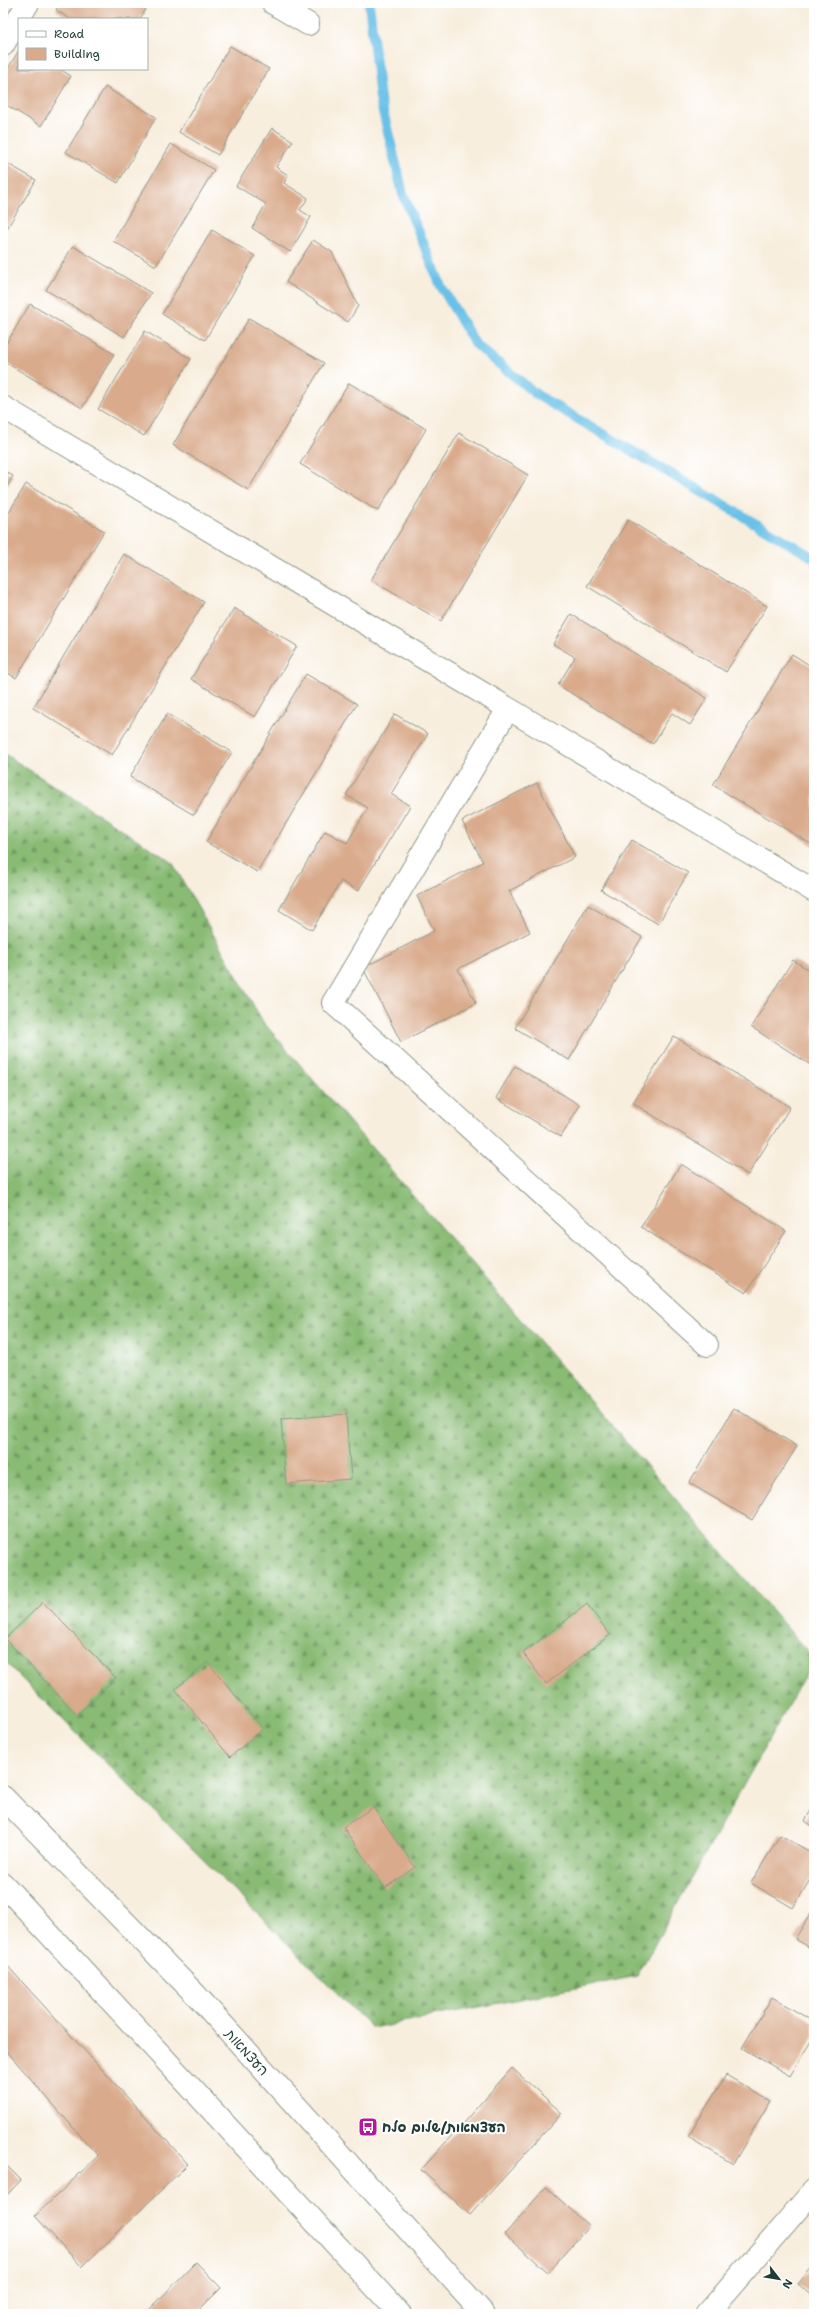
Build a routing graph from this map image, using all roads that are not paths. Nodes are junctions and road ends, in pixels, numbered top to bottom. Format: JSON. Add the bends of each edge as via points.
{"nodes":[{"id":1,"x":28,"y":3,"type":"edge"},
{"id":2,"x":273,"y":3,"type":"edge"},
{"id":3,"x":19,"y":18,"type":"edge"},
{"id":4,"x":18,"y":20,"type":"edge"},
{"id":5,"x":308,"y":24,"type":"dead end"},
{"id":6,"x":3,"y":45,"type":"edge"},
{"id":7,"x":3,"y":407,"type":"edge"},
{"id":8,"x":508,"y":709,"type":"junction"},
{"id":9,"x":814,"y":891,"type":"edge"},
{"id":10,"x":707,"y":1345,"type":"dead end"},
{"id":11,"x":3,"y":1797,"type":"edge"},
{"id":12,"x":3,"y":1884,"type":"edge"},
{"id":13,"x":814,"y":2190,"type":"edge"},
{"id":14,"x":400,"y":2314,"type":"edge"},
{"id":15,"x":484,"y":2314,"type":"edge"},
{"id":16,"x":707,"y":2314,"type":"edge"}],
"edges":[{"from":1,"to":3,"type":"street"},
{"from":2,"to":5,"type":"street"},
{"from":4,"to":6,"type":"street"},
{"from":7,"to":8,"type":"street"},
{"from":8,"to":9,"type":"street"},
{"from":8,"to":10,"type":"street","via":[[333,1003]]},
{"from":11,"to":15,"type":"street","name":"העצמאות","via":[[197,1996]]},
{"from":12,"to":14,"type":"street"},
{"from":13,"to":16,"type":"street"}]}
